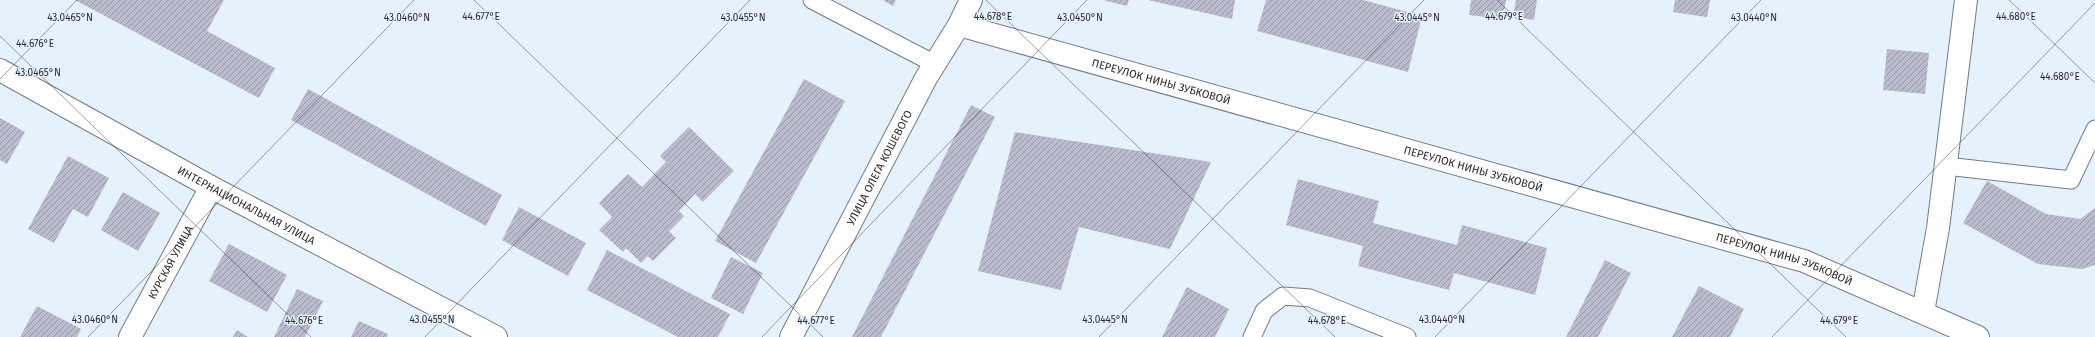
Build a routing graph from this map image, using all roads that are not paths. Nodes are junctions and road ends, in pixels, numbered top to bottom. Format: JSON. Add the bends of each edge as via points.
{"nodes":[{"id":1,"x":812,"y":0,"type":"edge"},
{"id":2,"x":971,"y":0,"type":"edge"},
{"id":3,"x":1966,"y":0,"type":"edge"},
{"id":4,"x":959,"y":25,"type":"junction"},
{"id":5,"x":935,"y":64,"type":"junction"},
{"id":6,"x":0,"y":70,"type":"edge"},
{"id":7,"x":2095,"y":129,"type":"edge"},
{"id":8,"x":1946,"y":166,"type":"junction"},
{"id":9,"x":211,"y":187,"type":"junction"},
{"id":10,"x":1922,"y":312,"type":"junction"},
{"id":11,"x":130,"y":337,"type":"edge"},
{"id":12,"x":496,"y":337,"type":"edge"},
{"id":13,"x":791,"y":337,"type":"edge"},
{"id":14,"x":1252,"y":337,"type":"edge"},
{"id":15,"x":1407,"y":337,"type":"edge"},
{"id":16,"x":1978,"y":337,"type":"edge"}],
"edges":[{"from":1,"to":5,"type":"lane"},
{"from":2,"to":4,"type":"street","name":"УЛИЦА ОЛЕГА КОШЕВОГО"},
{"from":3,"to":8,"type":"street"},
{"from":4,"to":5,"type":"street","name":"УЛИЦА ОЛЕГА КОШЕВОГО"},
{"from":4,"to":10,"type":"street","name":"ПЕРЕУЛОК НИНЫ ЗУБКОВОЙ","via":[[1804,261]]},
{"from":5,"to":13,"type":"street","name":"УЛИЦА ОЛЕГА КОШЕВОГО"},
{"from":6,"to":9,"type":"street","name":"ИНТЕРНАЦИОНАЛЬНАЯ УЛИЦА"},
{"from":7,"to":8,"type":"lane","via":[[2071,180]]},
{"from":8,"to":10,"type":"street","via":[[1938,228]]},
{"from":9,"to":11,"type":"street","name":"КУРСКАЯ УЛИЦА"},
{"from":9,"to":12,"type":"street","name":"ИНТЕРНАЦИОНАЛЬНАЯ УЛИЦА"},
{"from":10,"to":16,"type":"street","name":"ПЕРЕУЛОК НИНЫ ЗУБКОВОЙ"},
{"from":14,"to":15,"type":"lane","via":[[1264,311],[1283,296],[1310,298]]}]}
